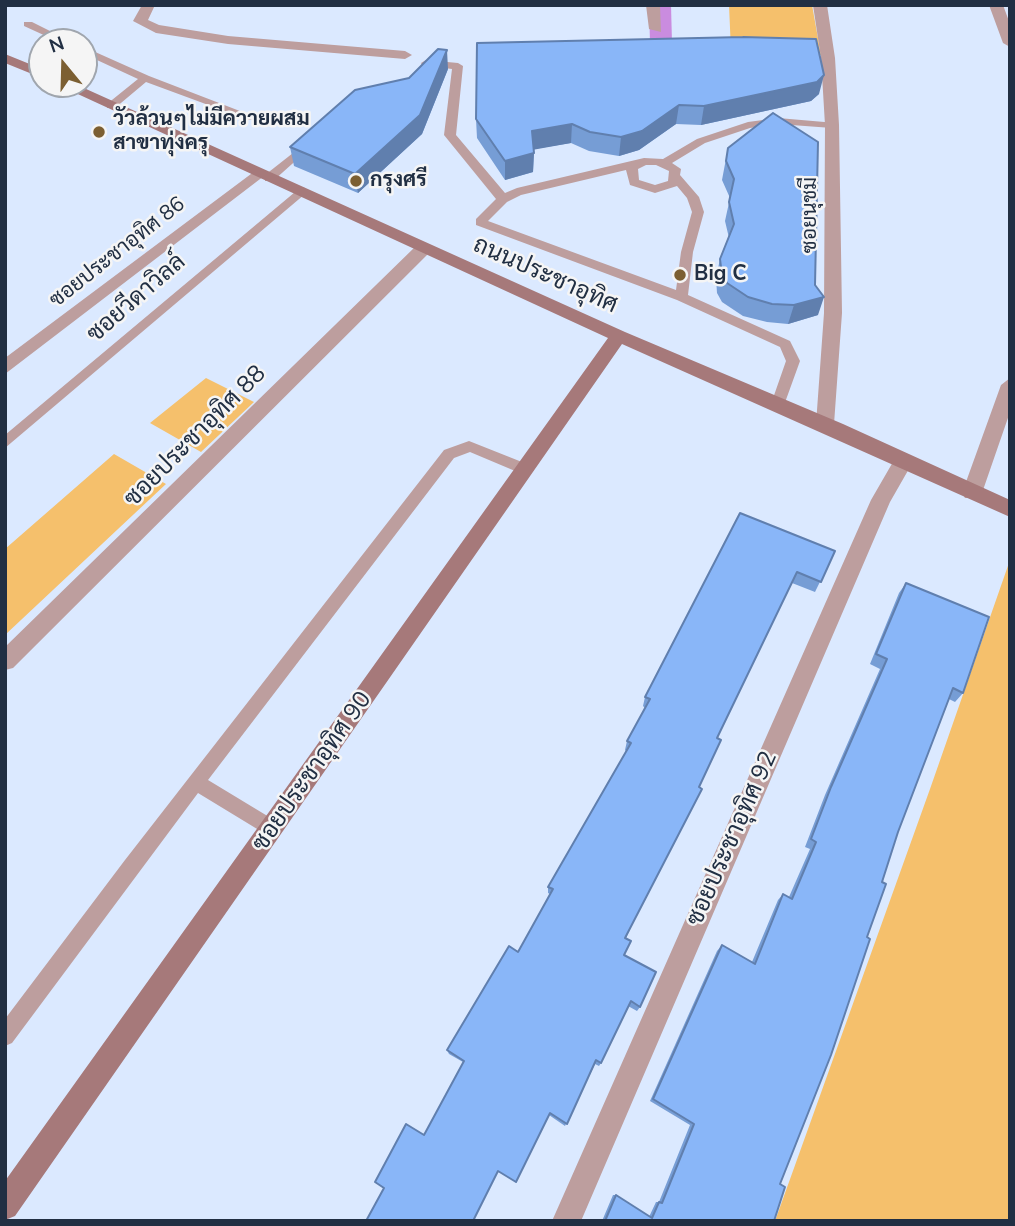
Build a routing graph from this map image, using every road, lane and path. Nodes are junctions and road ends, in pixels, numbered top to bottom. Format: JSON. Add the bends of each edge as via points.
{"nodes":[{"id":1,"x":149,"y":5,"type":"edge"},
{"id":2,"x":653,"y":5,"type":"edge"},
{"id":3,"x":820,"y":5,"type":"edge"},
{"id":4,"x":996,"y":5,"type":"edge"},
{"id":5,"x":28,"y":24,"type":"dead end"},
{"id":6,"x":37,"y":28,"type":"edge"},
{"id":7,"x":656,"y":29,"type":"dead end"},
{"id":8,"x":1010,"y":43,"type":"edge"},
{"id":9,"x":405,"y":55,"type":"dead end"},
{"id":10,"x":98,"y":56,"type":"edge"},
{"id":11,"x":5,"y":58,"type":"edge"},
{"id":12,"x":28,"y":68,"type":"edge"},
{"id":13,"x":416,"y":72,"type":"edge"},
{"id":14,"x":145,"y":78,"type":"junction"},
{"id":15,"x":94,"y":98,"type":"edge"},
{"id":16,"x":111,"y":106,"type":"junction"},
{"id":17,"x":253,"y":118,"type":"dead end"},
{"id":18,"x":832,"y":125,"type":"junction"},
{"id":19,"x":313,"y":139,"type":"edge"},
{"id":20,"x":664,"y":163,"type":"junction"},
{"id":21,"x":638,"y":164,"type":"junction"},
{"id":22,"x":264,"y":175,"type":"junction"},
{"id":23,"x":677,"y":178,"type":"junction"},
{"id":24,"x":301,"y":191,"type":"junction"},
{"id":25,"x":503,"y":199,"type":"junction"},
{"id":26,"x":424,"y":248,"type":"junction"},
{"id":27,"x":681,"y":297,"type":"junction"},
{"id":28,"x":619,"y":336,"type":"junction"},
{"id":29,"x":5,"y":369,"type":"edge"},
{"id":30,"x":1010,"y":385,"type":"edge"},
{"id":31,"x":778,"y":404,"type":"junction"},
{"id":32,"x":825,"y":425,"type":"junction"},
{"id":33,"x":5,"y":443,"type":"edge"},
{"id":34,"x":904,"y":460,"type":"junction"},
{"id":35,"x":527,"y":470,"type":"junction"},
{"id":36,"x":972,"y":493,"type":"junction"},
{"id":37,"x":1008,"y":504,"type":"edge"},
{"id":38,"x":5,"y":661,"type":"edge"},
{"id":39,"x":196,"y":782,"type":"junction"},
{"id":40,"x":273,"y":829,"type":"junction"},
{"id":41,"x":5,"y":1036,"type":"edge"},
{"id":42,"x":5,"y":1206,"type":"edge"},
{"id":43,"x":566,"y":1221,"type":"edge"}],
"edges":[{"from":1,"to":9,"type":"street","via":[[139,21],[167,31],[240,42]]},
{"from":2,"to":7,"type":"street"},
{"from":3,"to":18,"type":"street","name":"ซอยนุชมี"},
{"from":4,"to":8,"type":"street"},
{"from":5,"to":6,"type":"lane"},
{"from":10,"to":14,"type":"lane"},
{"from":11,"to":12,"type":"main road"},
{"from":13,"to":25,"type":"lane","via":[[427,62],[458,66],[450,135]]},
{"from":14,"to":16,"type":"lane"},
{"from":14,"to":17,"type":"lane"},
{"from":15,"to":16,"type":"main road","name":"ถนนประชาอุทิศ"},
{"from":16,"to":22,"type":"main road","name":"ถนนประชาอุทิศ"},
{"from":18,"to":20,"type":"lane","via":[[778,121],[748,125],[701,141]]},
{"from":18,"to":32,"type":"street","name":"ซอยนุชมี","via":[[833,313]]},
{"from":19,"to":22,"type":"lane"},
{"from":20,"to":21,"type":"lane"},
{"from":20,"to":23,"type":"lane","via":[[675,169]]},
{"from":21,"to":23,"type":"lane","via":[[631,177],[647,189],[670,186]]},
{"from":21,"to":25,"type":"lane","via":[[526,188]]},
{"from":22,"to":24,"type":"main road","name":"ถนนประชาอุทิศ"},
{"from":22,"to":29,"type":"street","name":"ซอยประชาอุทิศ 86"},
{"from":23,"to":27,"type":"lane","via":[[693,197],[698,212]]},
{"from":24,"to":26,"type":"main road","name":"ถนนประชาอุทิศ"},
{"from":24,"to":33,"type":"lane","name":"ซอยวีดาวิลล์"},
{"from":25,"to":27,"type":"lane","via":[[480,222]]},
{"from":26,"to":28,"type":"main road","name":"ถนนประชาอุทิศ"},
{"from":26,"to":38,"type":"street","name":"ซอยประชาอุทิศ 88"},
{"from":27,"to":31,"type":"lane","via":[[785,344],[793,361]]},
{"from":28,"to":31,"type":"main road","name":"ถนนประชาอุทิศ"},
{"from":28,"to":35,"type":"main road","name":"ซอยประชาอุทิศ 90"},
{"from":30,"to":36,"type":"street"},
{"from":31,"to":32,"type":"main road","name":"ถนนประชาอุทิศ"},
{"from":32,"to":34,"type":"main road","name":"ถนนประชาอุทิศ"},
{"from":34,"to":36,"type":"main road","name":"ถนนประชาอุทิศ"},
{"from":34,"to":43,"type":"street","name":"ซอยประชาอุทิศ 92","via":[[881,500]]},
{"from":35,"to":39,"type":"lane","via":[[469,446],[449,454]]},
{"from":35,"to":40,"type":"main road","name":"ซอยประชาอุทิศ 90"},
{"from":36,"to":37,"type":"main road","name":"ถนนประชาอุทิศ"},
{"from":39,"to":40,"type":"lane"},
{"from":39,"to":41,"type":"lane"},
{"from":40,"to":42,"type":"main road","name":"ซอยประชาอุทิศ 90"}]}
